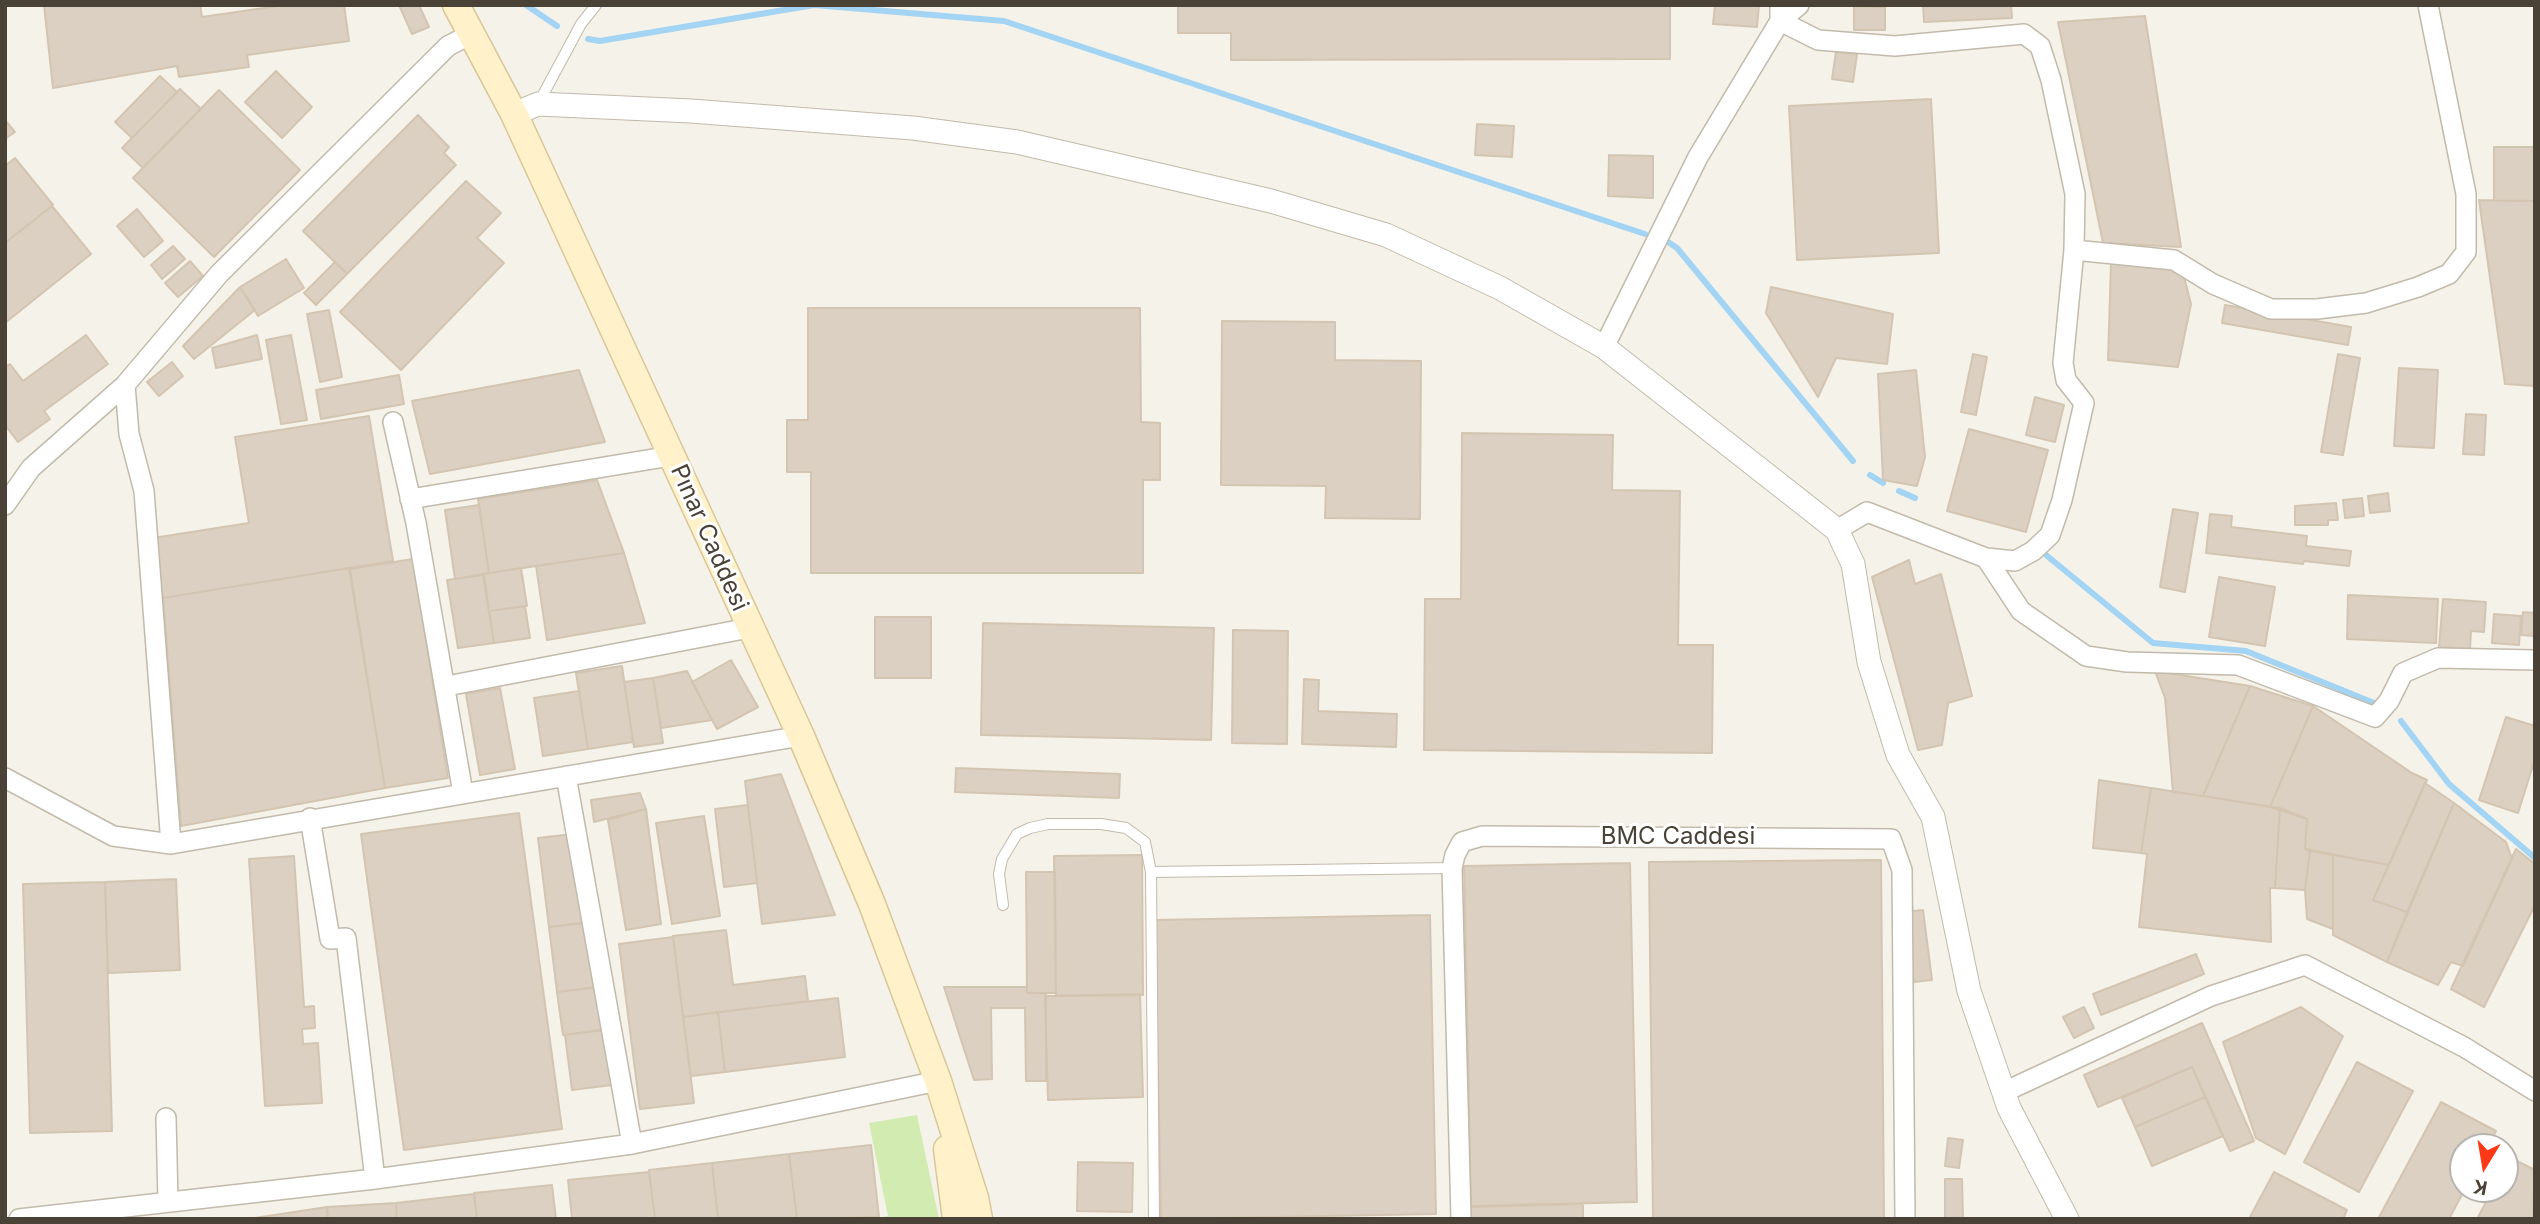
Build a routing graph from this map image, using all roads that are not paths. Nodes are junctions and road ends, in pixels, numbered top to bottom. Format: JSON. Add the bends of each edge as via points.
{"nodes":[{"id":1,"x":456,"y":5,"type":"edge"},
{"id":2,"x":596,"y":5,"type":"edge"},
{"id":3,"x":1799,"y":5,"type":"edge"},
{"id":4,"x":2428,"y":5,"type":"edge"},
{"id":5,"x":1780,"y":13,"type":"edge"},
{"id":6,"x":471,"y":34,"type":"junction"},
{"id":7,"x":526,"y":109,"type":"junction"},
{"id":8,"x":2074,"y":250,"type":"junction"},
{"id":9,"x":1604,"y":347,"type":"junction"},
{"id":10,"x":125,"y":385,"type":"junction"},
{"id":11,"x":393,"y":422,"type":"dead end"},
{"id":12,"x":671,"y":456,"type":"junction"},
{"id":13,"x":410,"y":499,"type":"junction"},
{"id":14,"x":5,"y":505,"type":"edge"},
{"id":15,"x":1837,"y":530,"type":"junction"},
{"id":16,"x":1986,"y":558,"type":"junction"},
{"id":17,"x":749,"y":628,"type":"junction"},
{"id":18,"x":2535,"y":660,"type":"edge"},
{"id":19,"x":447,"y":686,"type":"junction"},
{"id":20,"x":801,"y":736,"type":"junction"},
{"id":21,"x":566,"y":776,"type":"junction"},
{"id":22,"x":5,"y":778,"type":"edge"},
{"id":23,"x":463,"y":793,"type":"junction"},
{"id":24,"x":310,"y":818,"type":"junction"},
{"id":25,"x":171,"y":844,"type":"junction"},
{"id":26,"x":1452,"y":868,"type":"junction"},
{"id":27,"x":1151,"y":872,"type":"junction"},
{"id":28,"x":1003,"y":905,"type":"dead end"},
{"id":29,"x":938,"y":1082,"type":"junction"},
{"id":30,"x":2535,"y":1091,"type":"edge"},
{"id":31,"x":2004,"y":1092,"type":"junction"},
{"id":32,"x":166,"y":1118,"type":"dead end"},
{"id":33,"x":632,"y":1144,"type":"junction"},
{"id":34,"x":374,"y":1179,"type":"junction"},
{"id":35,"x":168,"y":1201,"type":"junction"},
{"id":36,"x":19,"y":1219,"type":"edge"},
{"id":37,"x":956,"y":1219,"type":"edge"},
{"id":38,"x":979,"y":1219,"type":"edge"},
{"id":39,"x":1154,"y":1219,"type":"edge"},
{"id":40,"x":1461,"y":1219,"type":"edge"},
{"id":41,"x":1905,"y":1219,"type":"edge"},
{"id":42,"x":2067,"y":1219,"type":"edge"}],
"edges":[{"from":1,"to":6,"type":"main road","name":"Pınar Caddesi"},
{"from":2,"to":7,"type":"lane"},
{"from":3,"to":5,"type":"street"},
{"from":4,"to":8,"type":"street","via":[[2466,194],[2466,252],[2449,274],[2365,303],[2271,309],[2213,284],[2174,260]]},
{"from":5,"to":8,"type":"street","via":[[1818,40],[1895,46],[2024,34],[2040,46],[2076,194]]},
{"from":5,"to":9,"type":"street","via":[[1698,157]]},
{"from":6,"to":7,"type":"main road","name":"Pınar Caddesi"},
{"from":6,"to":10,"type":"street","via":[[448,46],[219,274]]},
{"from":7,"to":9,"type":"street","via":[[691,111],[914,128],[1017,142],[1271,201],[1386,235],[1500,288]]},
{"from":7,"to":12,"type":"main road","name":"Pınar Caddesi"},
{"from":8,"to":16,"type":"street","via":[[2063,363],[2066,380],[2084,403],[2062,500],[2050,535],[2033,551],[2015,561]]},
{"from":9,"to":15,"type":"street"},
{"from":10,"to":14,"type":"street","via":[[31,468]]},
{"from":10,"to":25,"type":"street","via":[[129,434],[144,491]]},
{"from":11,"to":13,"type":"street"},
{"from":12,"to":13,"type":"street"},
{"from":12,"to":17,"type":"main road","name":"Pınar Caddesi"},
{"from":13,"to":19,"type":"street"},
{"from":15,"to":16,"type":"street","via":[[1867,512]]},
{"from":15,"to":31,"type":"street","via":[[1853,564],[1869,662],[1898,755],[1933,817],[1969,991]]},
{"from":16,"to":18,"type":"street","via":[[2021,611],[2086,656],[2238,666],[2375,717],[2403,673],[2438,658]]},
{"from":17,"to":19,"type":"street"},
{"from":17,"to":20,"type":"main road","name":"Pınar Caddesi"},
{"from":19,"to":23,"type":"street"},
{"from":20,"to":21,"type":"street"},
{"from":20,"to":29,"type":"main road","name":"Pınar Caddesi","via":[[872,904]]},
{"from":21,"to":23,"type":"street"},
{"from":21,"to":33,"type":"street"},
{"from":22,"to":25,"type":"street","via":[[113,836]]},
{"from":23,"to":24,"type":"street"},
{"from":24,"to":25,"type":"street"},
{"from":24,"to":34,"type":"street","via":[[330,939],[346,938]]},
{"from":26,"to":27,"type":"lane"},
{"from":26,"to":40,"type":"street"},
{"from":26,"to":41,"type":"street","name":"BMC Caddesi","via":[[1462,842],[1482,836],[1891,839],[1902,870]]},
{"from":27,"to":28,"type":"lane","via":[[1147,848],[1135,832],[1101,824],[1048,824],[1017,834],[1002,859]]},
{"from":27,"to":39,"type":"lane"},
{"from":29,"to":33,"type":"street"},
{"from":29,"to":37,"type":"main road","name":"Pınar Caddesi"},
{"from":29,"to":38,"type":"main road","name":"Pınar Caddesi"},
{"from":30,"to":31,"type":"street","via":[[2464,1047],[2305,965],[2211,996]]},
{"from":31,"to":42,"type":"street"},
{"from":32,"to":35,"type":"street"},
{"from":33,"to":34,"type":"street"},
{"from":34,"to":35,"type":"street"},
{"from":35,"to":36,"type":"street"}]}
